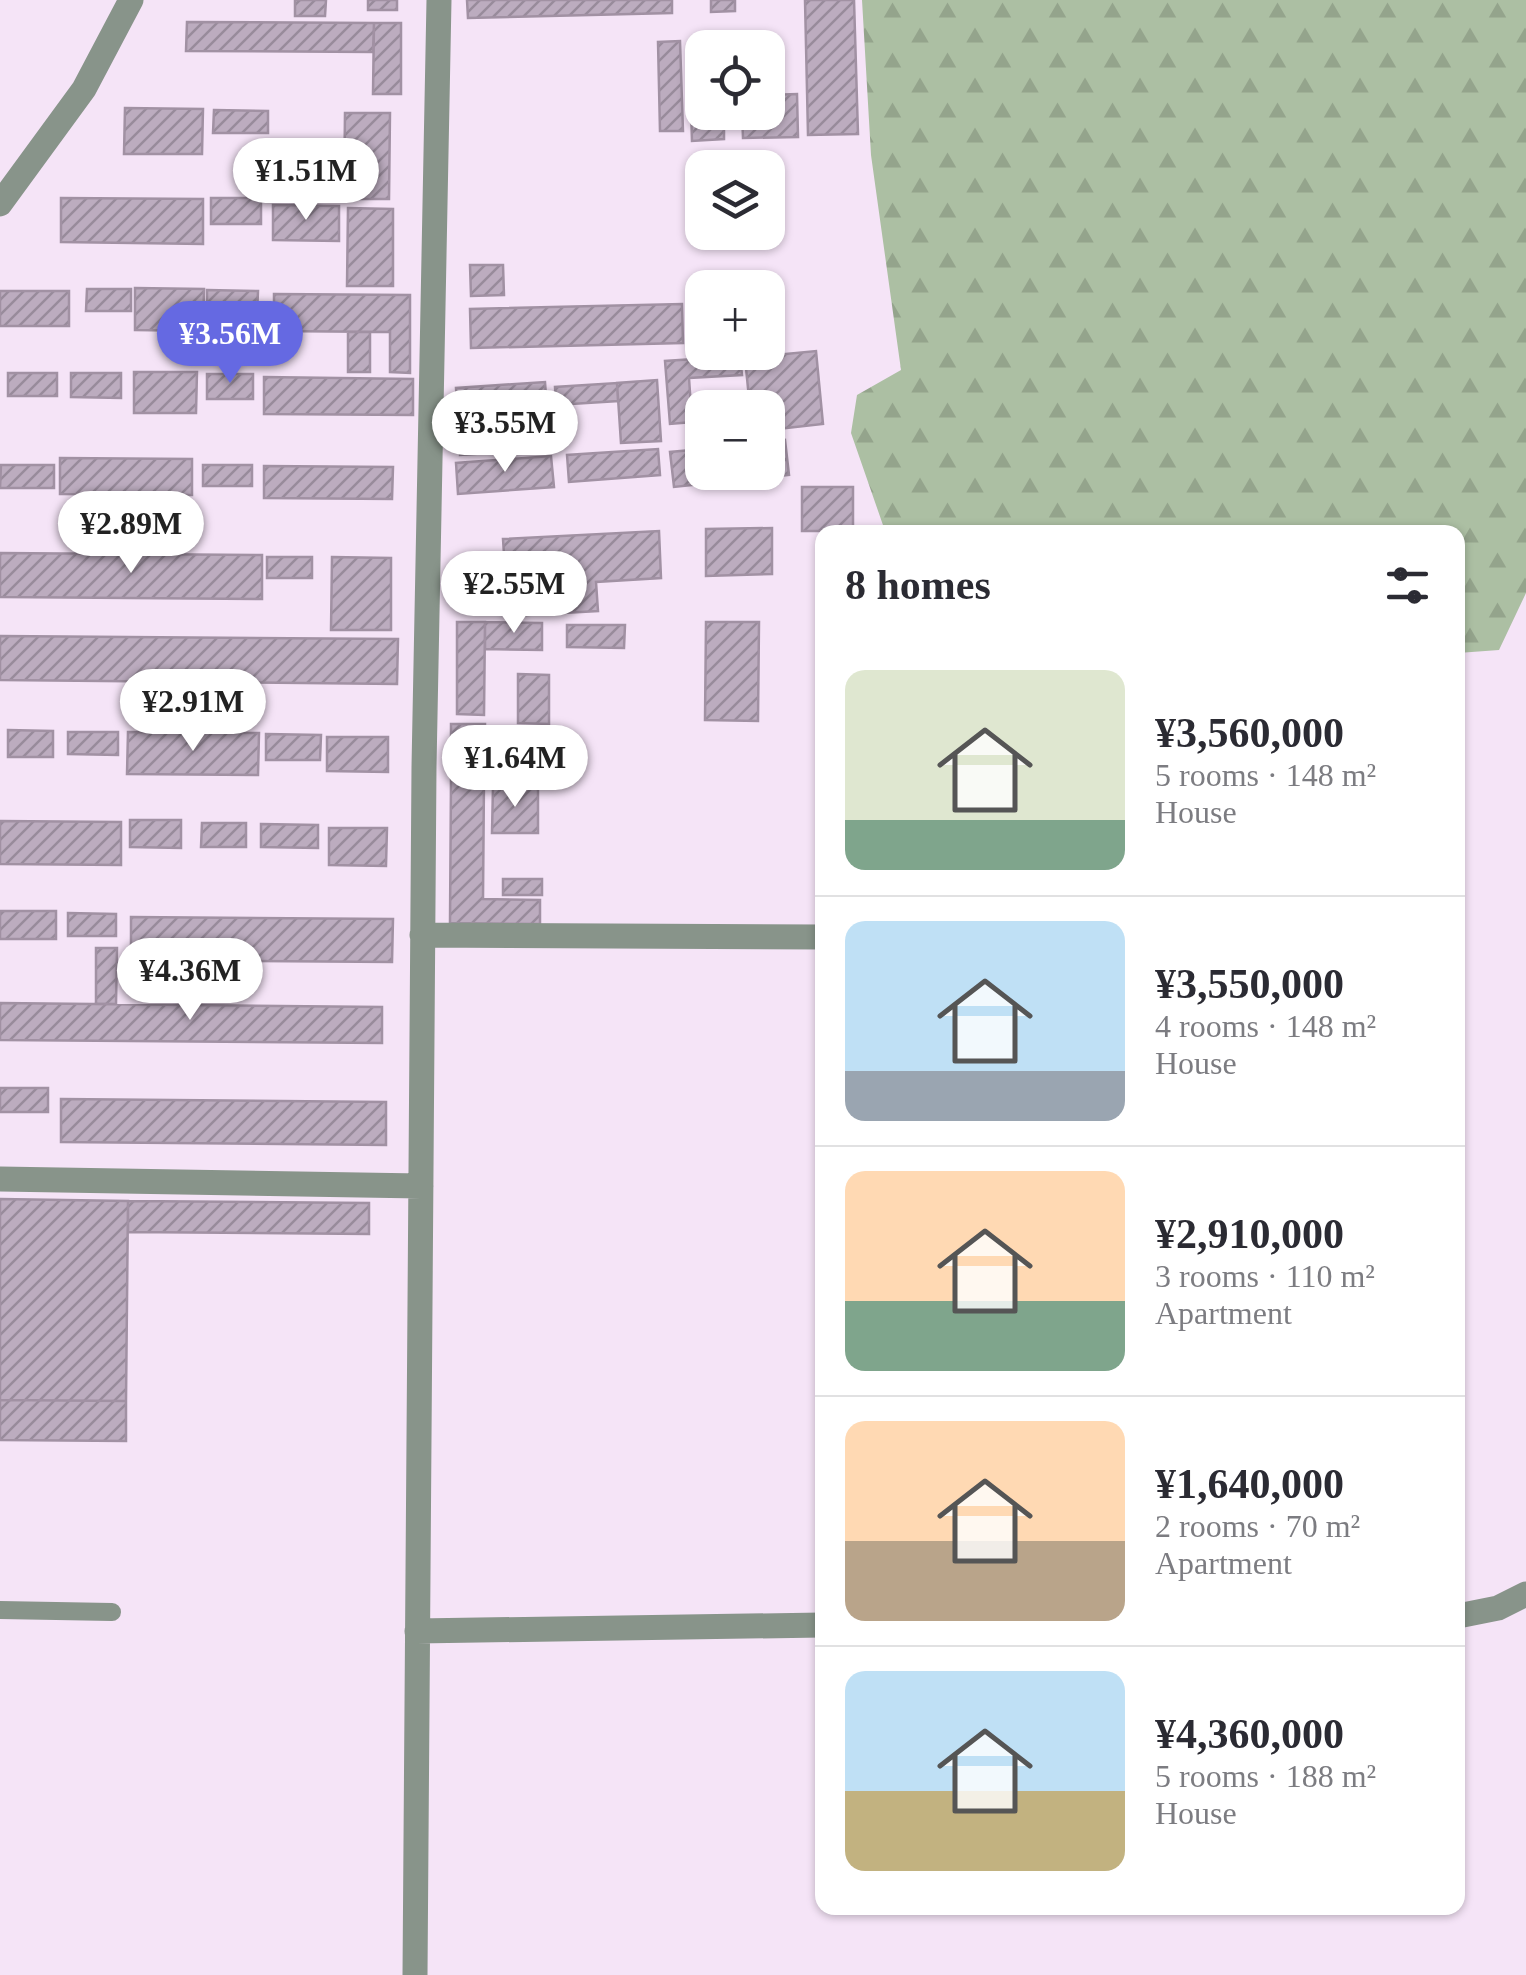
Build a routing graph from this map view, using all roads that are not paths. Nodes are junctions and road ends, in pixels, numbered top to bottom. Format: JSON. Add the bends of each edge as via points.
{"nodes":[{"id":1,"x":131,"y":0,"type":"edge"},
{"id":2,"x":439,"y":0,"type":"edge"},
{"id":3,"x":0,"y":204,"type":"edge"},
{"id":4,"x":422,"y":935,"type":"junction"},
{"id":5,"x":815,"y":938,"type":"edge"},
{"id":6,"x":0,"y":1180,"type":"edge"},
{"id":7,"x":421,"y":1186,"type":"junction"},
{"id":8,"x":1526,"y":1594,"type":"edge"},
{"id":9,"x":0,"y":1610,"type":"edge"},
{"id":10,"x":112,"y":1612,"type":"dead end"},
{"id":11,"x":1465,"y":1615,"type":"edge"},
{"id":12,"x":815,"y":1625,"type":"edge"},
{"id":13,"x":418,"y":1630,"type":"junction"},
{"id":14,"x":415,"y":1975,"type":"edge"}],
"edges":[{"from":1,"to":3,"type":"street","via":[[84,89]]},
{"from":2,"to":4,"type":"street"},
{"from":4,"to":5,"type":"street"},
{"from":4,"to":7,"type":"street"},
{"from":6,"to":7,"type":"street"},
{"from":7,"to":13,"type":"street"},
{"from":8,"to":11,"type":"street"},
{"from":9,"to":10,"type":"lane"},
{"from":12,"to":13,"type":"street"},
{"from":13,"to":14,"type":"street"}]}
